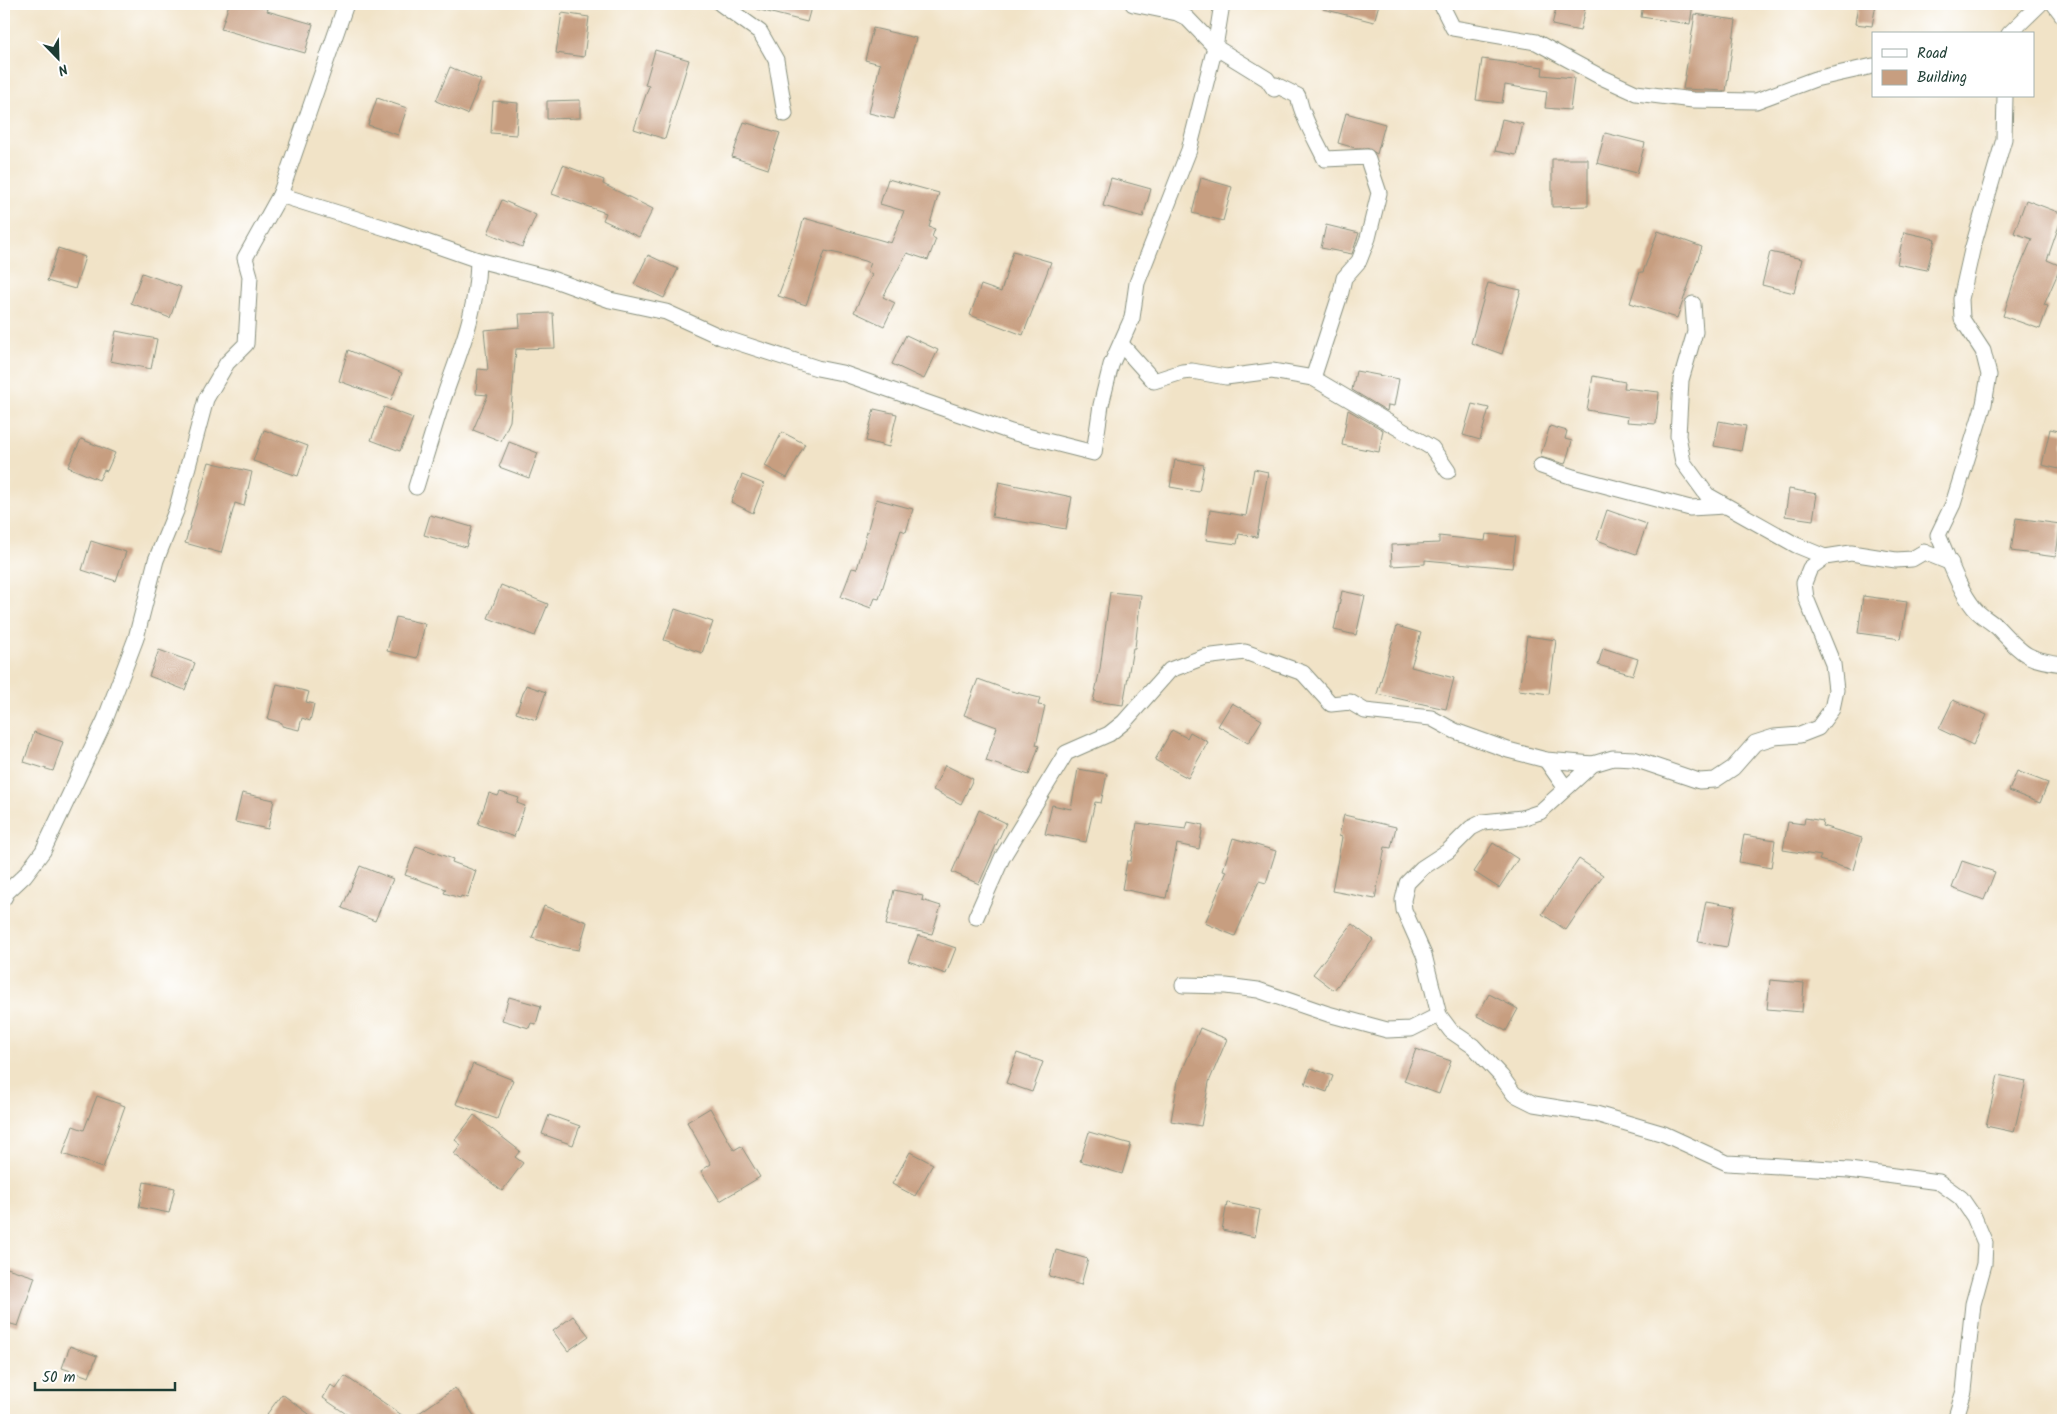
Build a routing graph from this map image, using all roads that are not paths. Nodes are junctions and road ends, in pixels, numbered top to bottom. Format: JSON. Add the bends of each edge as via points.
{"nodes":[{"id":1,"x":346,"y":4,"type":"edge"},
{"id":2,"x":720,"y":4,"type":"edge"},
{"id":3,"x":1133,"y":4,"type":"edge"},
{"id":4,"x":1222,"y":4,"type":"edge"},
{"id":5,"x":1441,"y":4,"type":"edge"},
{"id":6,"x":2040,"y":4,"type":"edge"},
{"id":7,"x":2054,"y":4,"type":"edge"},
{"id":8,"x":2063,"y":16,"type":"edge"},
{"id":9,"x":2011,"y":32,"type":"edge"},
{"id":10,"x":1215,"y":47,"type":"junction"},
{"id":11,"x":1872,"y":66,"type":"edge"},
{"id":12,"x":2004,"y":98,"type":"edge"},
{"id":13,"x":785,"y":114,"type":"dead end"},
{"id":14,"x":280,"y":195,"type":"junction"},
{"id":15,"x":478,"y":260,"type":"junction"},
{"id":16,"x":1693,"y":304,"type":"dead end"},
{"id":17,"x":1120,"y":344,"type":"junction"},
{"id":18,"x":1313,"y":378,"type":"junction"},
{"id":19,"x":1541,"y":466,"type":"dead end"},
{"id":20,"x":1448,"y":471,"type":"dead end"},
{"id":21,"x":416,"y":487,"type":"dead end"},
{"id":22,"x":1725,"y":506,"type":"junction"},
{"id":23,"x":1825,"y":557,"type":"junction"},
{"id":24,"x":1951,"y":563,"type":"junction"},
{"id":25,"x":2063,"y":664,"type":"edge"},
{"id":26,"x":1546,"y":760,"type":"junction"},
{"id":27,"x":1593,"y":764,"type":"junction"},
{"id":28,"x":1565,"y":787,"type":"junction"},
{"id":29,"x":4,"y":898,"type":"edge"},
{"id":30,"x":976,"y":917,"type":"dead end"},
{"id":31,"x":1184,"y":985,"type":"dead end"},
{"id":32,"x":1439,"y":1015,"type":"junction"},
{"id":33,"x":1955,"y":1420,"type":"edge"}],
"edges":[{"from":1,"to":14,"type":"street"},
{"from":2,"to":13,"type":"street","via":[[760,32],[776,60]]},
{"from":3,"to":10,"type":"street","via":[[1187,18]]},
{"from":4,"to":10,"type":"street"},
{"from":5,"to":11,"type":"street","via":[[1453,28],[1536,42],[1636,94],[1693,100],[1756,101],[1815,78]]},
{"from":6,"to":9,"type":"street"},
{"from":7,"to":8,"type":"street"},
{"from":10,"to":17,"type":"street","via":[[1189,150],[1137,283],[1132,318]]},
{"from":10,"to":18,"type":"street","via":[[1267,79],[1274,89],[1276,86],[1298,96],[1303,118],[1325,159],[1367,157],[1379,192],[1360,261],[1344,278]]},
{"from":12,"to":24,"type":"street","via":[[2004,139],[1961,299],[1962,319],[1982,351],[1989,375],[1984,404],[1953,504],[1938,535]]},
{"from":14,"to":15,"type":"street"},
{"from":14,"to":29,"type":"street","via":[[245,258],[250,276],[246,344],[227,362],[206,399],[176,511],[156,560],[136,638],[105,720],[43,851]]},
{"from":15,"to":17,"type":"street","via":[[549,278],[610,300],[666,312],[721,337],[842,374],[1011,432],[1094,453],[1107,381]]},
{"from":15,"to":21,"type":"street","via":[[477,289],[464,347],[440,408]]},
{"from":16,"to":22,"type":"street","via":[[1695,332],[1681,380],[1678,436],[1683,462],[1707,495]]},
{"from":17,"to":18,"type":"street","via":[[1154,381],[1192,371],[1226,377],[1272,371]]},
{"from":18,"to":20,"type":"street","via":[[1432,448]]},
{"from":19,"to":22,"type":"street","via":[[1690,508]]},
{"from":22,"to":23,"type":"street"},
{"from":23,"to":24,"type":"street","via":[[1851,553],[1904,560],[1924,552]]},
{"from":23,"to":27,"type":"street","via":[[1810,568],[1804,583],[1806,598],[1833,664],[1836,690],[1832,709],[1818,728],[1800,735],[1754,743],[1733,768],[1715,780],[1699,781],[1634,758],[1612,758]]},
{"from":24,"to":25,"type":"street","via":[[1976,611],[2024,655]]},
{"from":26,"to":27,"type":"street"},
{"from":26,"to":28,"type":"street"},
{"from":26,"to":30,"type":"street","via":[[1455,732],[1431,718],[1365,712],[1350,702],[1331,704],[1303,673],[1245,652],[1204,657],[1170,670],[1124,722],[1109,734],[1066,753],[1002,858]]},
{"from":27,"to":28,"type":"street"},
{"from":28,"to":32,"type":"street","via":[[1540,812],[1522,818],[1483,822],[1471,828],[1407,883],[1404,910],[1424,955]]},
{"from":31,"to":32,"type":"street","via":[[1258,990],[1388,1030],[1411,1028]]},
{"from":32,"to":33,"type":"street","via":[[1451,1031],[1473,1046],[1514,1094],[1534,1104],[1596,1114],[1664,1134],[1727,1163],[1849,1170],[1939,1182],[1961,1198],[1974,1217],[1985,1243],[1984,1264],[1973,1304],[1964,1391]]}]}
